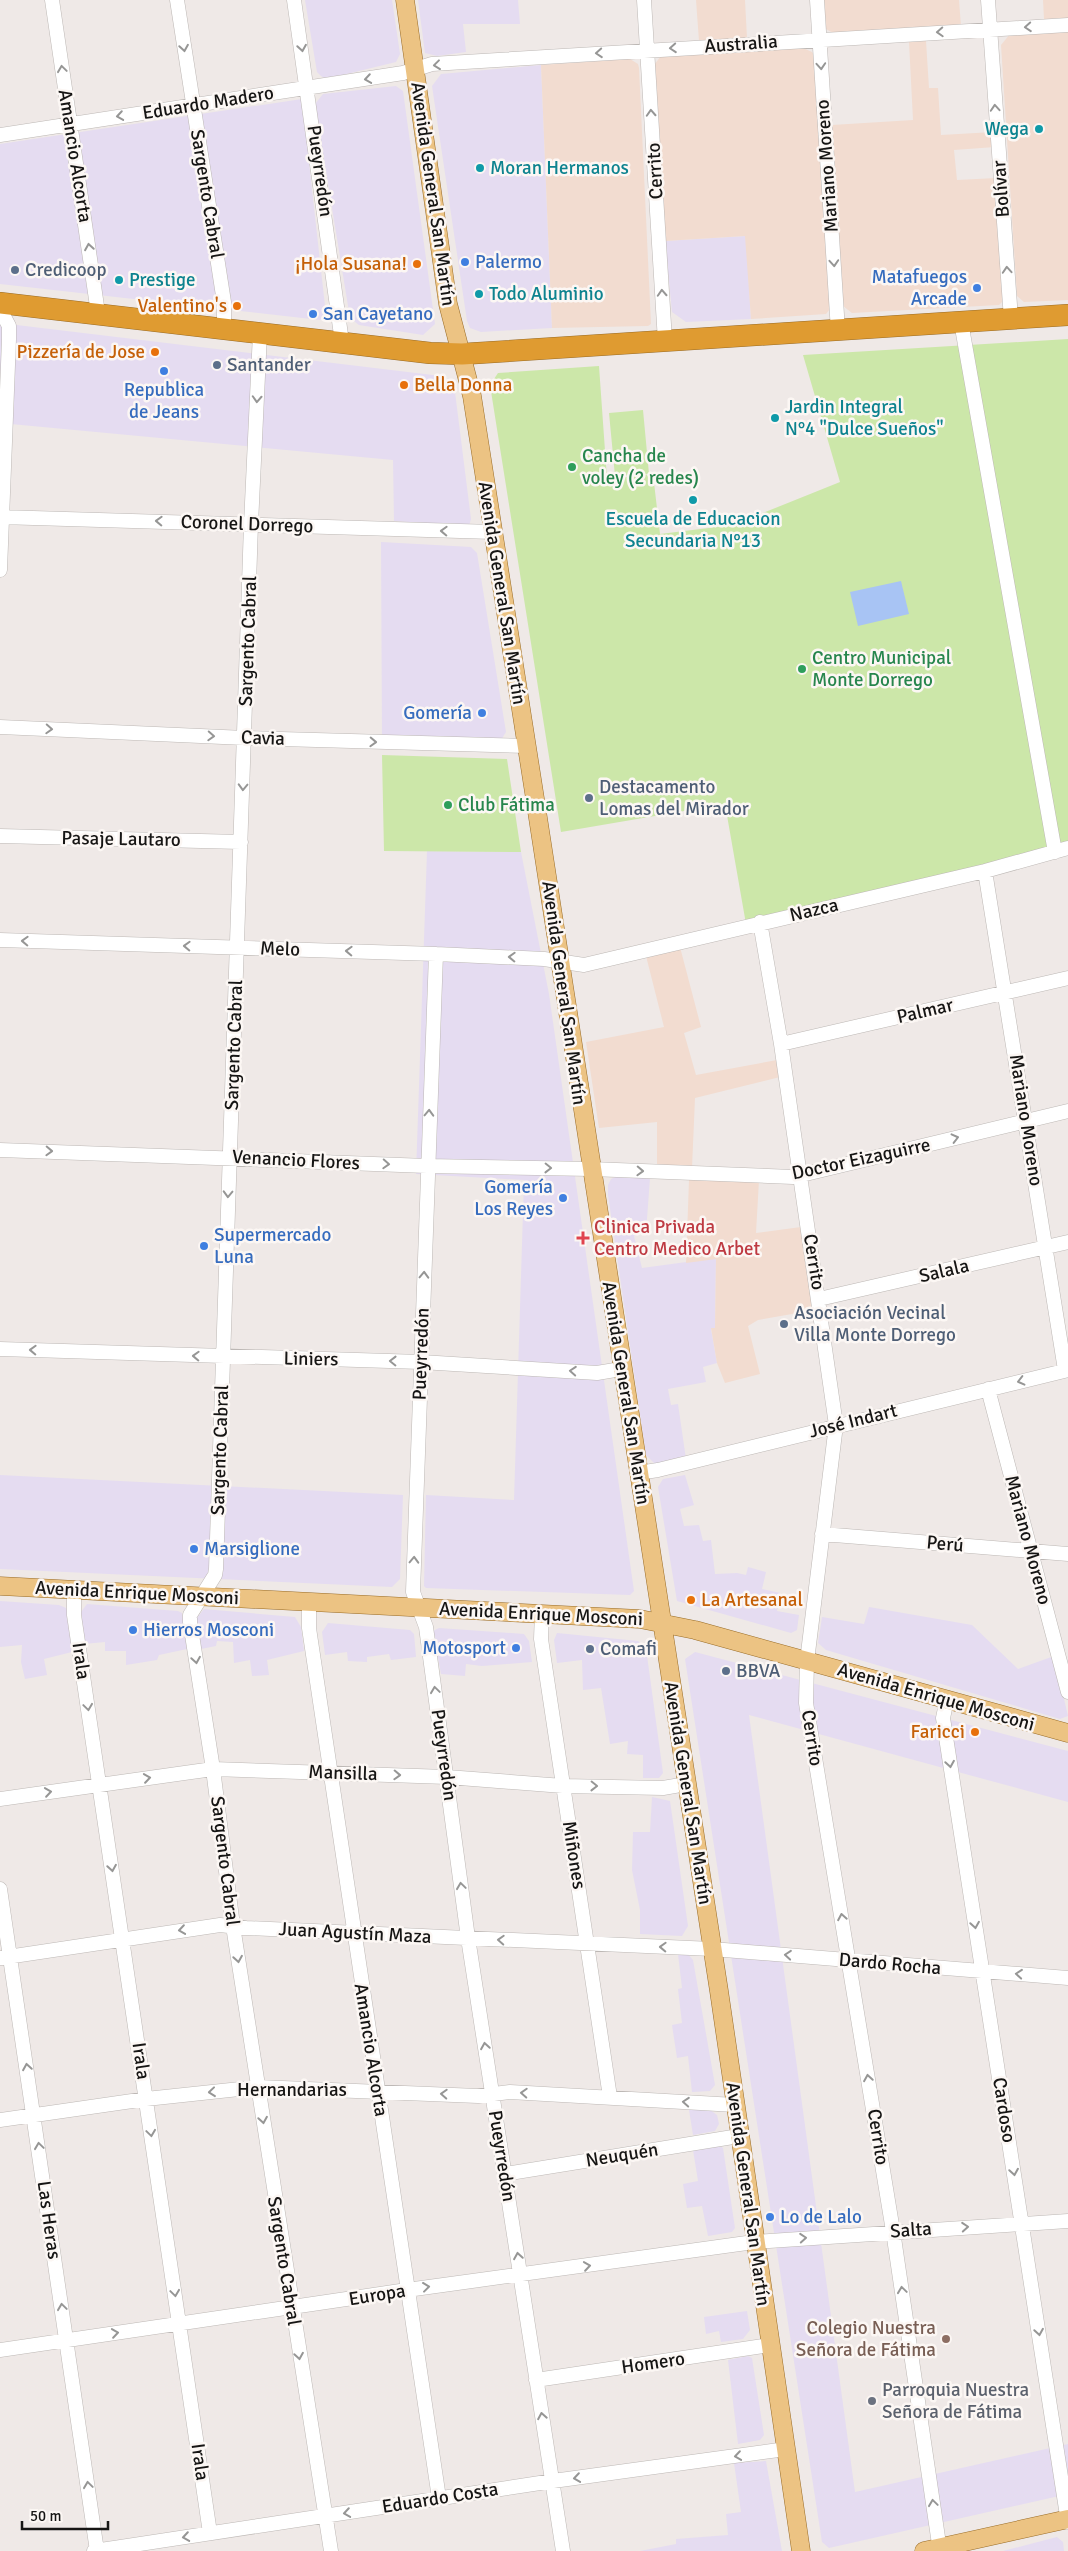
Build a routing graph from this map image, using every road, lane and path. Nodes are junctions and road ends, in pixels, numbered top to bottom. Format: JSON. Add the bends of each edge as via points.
{"nodes":[{"id":1,"x":52,"y":0,"type":"edge"},
{"id":2,"x":177,"y":0,"type":"edge"},
{"id":3,"x":294,"y":0,"type":"edge"},
{"id":4,"x":405,"y":0,"type":"edge"},
{"id":5,"x":644,"y":0,"type":"edge"},
{"id":6,"x":817,"y":0,"type":"edge"},
{"id":7,"x":988,"y":0,"type":"edge"},
{"id":8,"x":1068,"y":25,"type":"edge"},
{"id":9,"x":989,"y":30,"type":"junction"},
{"id":10,"x":819,"y":38,"type":"junction"},
{"id":11,"x":648,"y":50,"type":"junction"},
{"id":12,"x":415,"y":69,"type":"junction"},
{"id":13,"x":308,"y":88,"type":"junction"},
{"id":14,"x":194,"y":105,"type":"junction"},
{"id":15,"x":70,"y":124,"type":"junction"},
{"id":16,"x":0,"y":135,"type":"edge"},
{"id":17,"x":0,"y":304,"type":"edge"},
{"id":18,"x":0,"y":310,"type":"edge"},
{"id":19,"x":98,"y":313,"type":"junction"},
{"id":20,"x":1068,"y":315,"type":"edge"},
{"id":21,"x":1010,"y":318,"type":"junction"},
{"id":22,"x":961,"y":322,"type":"junction"},
{"id":23,"x":224,"y":329,"type":"junction"},
{"id":24,"x":838,"y":331,"type":"junction"},
{"id":25,"x":260,"y":333,"type":"junction"},
{"id":26,"x":665,"y":341,"type":"junction"},
{"id":27,"x":342,"y":342,"type":"junction"},
{"id":28,"x":462,"y":354,"type":"junction"},
{"id":29,"x":1,"y":517,"type":"edge"},
{"id":30,"x":251,"y":524,"type":"junction"},
{"id":31,"x":493,"y":532,"type":"junction"},
{"id":32,"x":0,"y":570,"type":"edge"},
{"id":33,"x":0,"y":727,"type":"edge"},
{"id":34,"x":245,"y":738,"type":"junction"},
{"id":35,"x":527,"y":746,"type":"junction"},
{"id":36,"x":0,"y":836,"type":"edge"},
{"id":37,"x":241,"y":842,"type":"junction"},
{"id":38,"x":1062,"y":850,"type":"edge"},
{"id":39,"x":984,"y":871,"type":"junction"},
{"id":40,"x":760,"y":922,"type":"junction"},
{"id":41,"x":0,"y":940,"type":"edge"},
{"id":42,"x":238,"y":948,"type":"junction"},
{"id":43,"x":436,"y":954,"type":"junction"},
{"id":44,"x":560,"y":962,"type":"junction"},
{"id":45,"x":1068,"y":978,"type":"edge"},
{"id":46,"x":1005,"y":993,"type":"junction"},
{"id":47,"x":781,"y":1044,"type":"junction"},
{"id":48,"x":1068,"y":1111,"type":"edge"},
{"id":49,"x":1026,"y":1120,"type":"junction"},
{"id":50,"x":0,"y":1150,"type":"edge"},
{"id":51,"x":229,"y":1157,"type":"junction"},
{"id":52,"x":427,"y":1166,"type":"junction"},
{"id":53,"x":591,"y":1169,"type":"junction"},
{"id":54,"x":801,"y":1176,"type":"junction"},
{"id":55,"x":1068,"y":1242,"type":"edge"},
{"id":56,"x":1046,"y":1248,"type":"junction"},
{"id":57,"x":819,"y":1299,"type":"junction"},
{"id":58,"x":0,"y":1349,"type":"edge"},
{"id":59,"x":223,"y":1357,"type":"junction"},
{"id":60,"x":421,"y":1362,"type":"junction"},
{"id":61,"x":621,"y":1369,"type":"junction"},
{"id":62,"x":1066,"y":1370,"type":"edge"},
{"id":63,"x":988,"y":1389,"type":"junction"},
{"id":64,"x":836,"y":1425,"type":"junction"},
{"id":65,"x":638,"y":1473,"type":"junction"},
{"id":66,"x":822,"y":1534,"type":"junction"},
{"id":67,"x":1030,"y":1552,"type":"junction"},
{"id":68,"x":1068,"y":1554,"type":"edge"},
{"id":69,"x":0,"y":1586,"type":"edge"},
{"id":70,"x":74,"y":1590,"type":"junction"},
{"id":71,"x":201,"y":1597,"type":"junction"},
{"id":72,"x":309,"y":1602,"type":"junction"},
{"id":73,"x":418,"y":1608,"type":"junction"},
{"id":74,"x":542,"y":1613,"type":"junction"},
{"id":75,"x":661,"y":1622,"type":"junction"},
{"id":76,"x":807,"y":1661,"type":"junction"},
{"id":77,"x":1068,"y":1692,"type":"edge"},
{"id":78,"x":947,"y":1699,"type":"junction"},
{"id":79,"x":1068,"y":1733,"type":"edge"},
{"id":80,"x":213,"y":1770,"type":"junction"},
{"id":81,"x":330,"y":1773,"type":"junction"},
{"id":82,"x":447,"y":1777,"type":"junction"},
{"id":83,"x":99,"y":1784,"type":"junction"},
{"id":84,"x":686,"y":1784,"type":"junction"},
{"id":85,"x":563,"y":1786,"type":"junction"},
{"id":86,"x":0,"y":1799,"type":"edge"},
{"id":87,"x":0,"y":1889,"type":"edge"},
{"id":88,"x":233,"y":1926,"type":"junction"},
{"id":89,"x":352,"y":1932,"type":"junction"},
{"id":90,"x":123,"y":1938,"type":"junction"},
{"id":91,"x":468,"y":1938,"type":"junction"},
{"id":92,"x":588,"y":1944,"type":"junction"},
{"id":93,"x":712,"y":1948,"type":"junction"},
{"id":94,"x":5,"y":1957,"type":"edge"},
{"id":95,"x":849,"y":1960,"type":"junction"},
{"id":96,"x":982,"y":1971,"type":"junction"},
{"id":97,"x":1068,"y":1978,"type":"edge"},
{"id":98,"x":258,"y":2086,"type":"junction"},
{"id":99,"x":378,"y":2091,"type":"junction"},
{"id":100,"x":493,"y":2095,"type":"junction"},
{"id":101,"x":610,"y":2097,"type":"junction"},
{"id":102,"x":146,"y":2099,"type":"junction"},
{"id":103,"x":735,"y":2105,"type":"junction"},
{"id":104,"x":34,"y":2115,"type":"junction"},
{"id":105,"x":0,"y":2120,"type":"edge"},
{"id":106,"x":739,"y":2136,"type":"junction"},
{"id":107,"x":505,"y":2174,"type":"junction"},
{"id":108,"x":1068,"y":2221,"type":"edge"},
{"id":109,"x":1022,"y":2223,"type":"junction"},
{"id":110,"x":893,"y":2231,"type":"junction"},
{"id":111,"x":754,"y":2242,"type":"junction"},
{"id":112,"x":521,"y":2275,"type":"junction"},
{"id":113,"x":407,"y":2290,"type":"junction"},
{"id":114,"x":291,"y":2308,"type":"junction"},
{"id":115,"x":180,"y":2324,"type":"junction"},
{"id":116,"x":67,"y":2340,"type":"junction"},
{"id":117,"x":770,"y":2345,"type":"junction"},
{"id":118,"x":0,"y":2350,"type":"edge"},
{"id":119,"x":536,"y":2380,"type":"junction"},
{"id":120,"x":786,"y":2449,"type":"junction"},
{"id":121,"x":553,"y":2481,"type":"junction"},
{"id":122,"x":439,"y":2498,"type":"junction"},
{"id":123,"x":325,"y":2516,"type":"junction"},
{"id":124,"x":1068,"y":2520,"type":"edge"},
{"id":125,"x":210,"y":2533,"type":"junction"},
{"id":126,"x":935,"y":2550,"type":"edge"},
{"id":127,"x":96,"y":2551,"type":"edge"},
{"id":128,"x":330,"y":2551,"type":"edge"},
{"id":129,"x":564,"y":2551,"type":"edge"},
{"id":130,"x":800,"y":2551,"type":"edge"}],
"edges":[{"from":15,"to":1,"type":"street","name":"Amancio Alcorta","one_way":true},
{"from":2,"to":14,"type":"street","name":"Sargento Cabral","one_way":true},
{"from":3,"to":13,"type":"street","name":"Pueyrredón","one_way":true},
{"from":4,"to":12,"type":"main road","name":"Avenida General San Martín"},
{"from":5,"to":11,"type":"street","name":"Cerrito"},
{"from":6,"to":10,"type":"street","name":"Mariano Moreno"},
{"from":7,"to":9,"type":"street","name":"Bolívar"},
{"from":8,"to":9,"type":"street","name":"Australia","one_way":true},
{"from":9,"to":10,"type":"street","name":"Australia","one_way":true},
{"from":21,"to":9,"type":"street","name":"Bolívar","one_way":true},
{"from":10,"to":11,"type":"street","name":"Australia","one_way":true},
{"from":10,"to":24,"type":"street","name":"Mariano Moreno","one_way":true},
{"from":11,"to":12,"type":"street","name":"Australia","one_way":true,"via":[[432,64]]},
{"from":26,"to":11,"type":"street","name":"Cerrito","one_way":true},
{"from":12,"to":13,"type":"street","name":"Eduardo Madero","one_way":true},
{"from":12,"to":28,"type":"main road","name":"Avenida General San Martín","via":[[448,304]]},
{"from":13,"to":14,"type":"street","name":"Eduardo Madero"},
{"from":13,"to":27,"type":"street","name":"Pueyrredón"},
{"from":14,"to":15,"type":"street","name":"Eduardo Madero","one_way":true},
{"from":14,"to":23,"type":"street","name":"Sargento Cabral","via":[[224,302]]},
{"from":15,"to":16,"type":"street","name":"Eduardo Madero"},
{"from":19,"to":15,"type":"street","name":"Amancio Alcorta","one_way":true},
{"from":17,"to":19,"type":"highway"},
{"from":18,"to":29,"type":"street","via":[[9,326],[10,339]]},
{"from":19,"to":23,"type":"highway"},
{"from":20,"to":21,"type":"highway"},
{"from":21,"to":22,"type":"highway"},
{"from":22,"to":24,"type":"highway"},
{"from":22,"to":38,"type":"street"},
{"from":23,"to":25,"type":"highway"},
{"from":24,"to":26,"type":"highway"},
{"from":25,"to":27,"type":"highway"},
{"from":25,"to":30,"type":"street","name":"Sargento Cabral","one_way":true},
{"from":26,"to":28,"type":"highway"},
{"from":27,"to":28,"type":"highway"},
{"from":28,"to":31,"type":"main road","name":"Avenida General San Martín","via":[[472,396]]},
{"from":30,"to":29,"type":"street","name":"Coronel Dorrego","one_way":true},
{"from":29,"to":32,"type":"street"},
{"from":31,"to":30,"type":"street","name":"Coronel Dorrego","one_way":true},
{"from":30,"to":34,"type":"street","name":"Sargento Cabral"},
{"from":31,"to":35,"type":"main road","name":"Avenida General San Martín"},
{"from":33,"to":34,"type":"street","name":"Cavia","one_way":true},
{"from":34,"to":35,"type":"street","name":"Cavia","one_way":true},
{"from":34,"to":37,"type":"street","name":"Sargento Cabral","one_way":true},
{"from":35,"to":44,"type":"main road","name":"Avenida General San Martín"},
{"from":36,"to":37,"type":"street","name":"Pasaje Lautaro"},
{"from":37,"to":42,"type":"street","name":"Sargento Cabral"},
{"from":38,"to":39,"type":"street","name":"Nazca"},
{"from":39,"to":40,"type":"street","name":"Nazca"},
{"from":39,"to":46,"type":"street","name":"Mariano Moreno"},
{"from":40,"to":44,"type":"street","name":"Nazca","via":[[584,965]]},
{"from":40,"to":47,"type":"street","name":"Cerrito"},
{"from":42,"to":41,"type":"street","name":"Melo","one_way":true},
{"from":43,"to":42,"type":"street","name":"Melo","one_way":true},
{"from":42,"to":51,"type":"street","name":"Sargento Cabral"},
{"from":44,"to":43,"type":"street","name":"Melo","one_way":true},
{"from":52,"to":43,"type":"street","name":"Pueyrredón","one_way":true},
{"from":44,"to":53,"type":"main road","name":"Avenida General San Martín"},
{"from":45,"to":46,"type":"street","name":"Palmar"},
{"from":46,"to":47,"type":"street","name":"Palmar"},
{"from":46,"to":49,"type":"street","name":"Mariano Moreno"},
{"from":47,"to":54,"type":"street","name":"Cerrito"},
{"from":48,"to":49,"type":"street","name":"Doctor Eizaguirre"},
{"from":54,"to":49,"type":"street","name":"Doctor Eizaguirre","one_way":true},
{"from":49,"to":56,"type":"street","name":"Mariano Moreno"},
{"from":50,"to":51,"type":"street","name":"Venancio Flores","one_way":true},
{"from":51,"to":52,"type":"street","name":"Venancio Flores","one_way":true},
{"from":51,"to":59,"type":"street","name":"Sargento Cabral","one_way":true},
{"from":52,"to":53,"type":"street","name":"Venancio Flores","one_way":true},
{"from":60,"to":52,"type":"street","name":"Pueyrredón","one_way":true},
{"from":53,"to":54,"type":"street","name":"Doctor Eizaguirre","one_way":true},
{"from":53,"to":61,"type":"main road","name":"Avenida General San Martín"},
{"from":54,"to":57,"type":"street","name":"Cerrito"},
{"from":55,"to":56,"type":"street","name":"Salala"},
{"from":56,"to":57,"type":"street","name":"Salala"},
{"from":56,"to":62,"type":"street","name":"Mariano Moreno"},
{"from":57,"to":64,"type":"street","name":"Cerrito"},
{"from":59,"to":58,"type":"street","name":"Liniers","one_way":true},
{"from":60,"to":59,"type":"street","name":"Liniers","one_way":true},
{"from":59,"to":71,"type":"street","name":"Sargento Cabral","via":[[216,1569]]},
{"from":61,"to":60,"type":"street","name":"Liniers","one_way":true,"via":[[597,1373]]},
{"from":73,"to":60,"type":"street","name":"Pueyrredón","one_way":true,"via":[[412,1592]]},
{"from":61,"to":65,"type":"main road","name":"Avenida General San Martín"},
{"from":62,"to":63,"type":"street","name":"José Indart","one_way":true},
{"from":63,"to":64,"type":"street","name":"José Indart"},
{"from":63,"to":67,"type":"street","name":"Mariano Moreno"},
{"from":64,"to":65,"type":"street","name":"José Indart"},
{"from":64,"to":66,"type":"street","name":"Cerrito"},
{"from":65,"to":75,"type":"main road","name":"Avenida General San Martín"},
{"from":66,"to":67,"type":"street","name":"Perú"},
{"from":66,"to":76,"type":"street","name":"Cerrito"},
{"from":67,"to":68,"type":"street","name":"Perú"},
{"from":67,"to":77,"type":"street","name":"Mariano Moreno"},
{"from":69,"to":70,"type":"main road","name":"Avenida Enrique Mosconi"},
{"from":70,"to":71,"type":"main road","name":"Avenida Enrique Mosconi"},
{"from":70,"to":83,"type":"street","name":"Irala","one_way":true,"via":[[74,1615]]},
{"from":71,"to":72,"type":"main road","name":"Avenida Enrique Mosconi"},
{"from":71,"to":80,"type":"street","name":"Sargento Cabral","one_way":true,"via":[[190,1615],[190,1622]]},
{"from":72,"to":73,"type":"main road","name":"Avenida Enrique Mosconi"},
{"from":72,"to":81,"type":"street","name":"Amancio Alcorta","via":[[309,1628]]},
{"from":73,"to":74,"type":"main road","name":"Avenida Enrique Mosconi"},
{"from":82,"to":73,"type":"street","name":"Pueyrredón","one_way":true,"via":[[426,1627]]},
{"from":74,"to":75,"type":"main road","name":"Avenida Enrique Mosconi"},
{"from":74,"to":85,"type":"street","name":"Miñones","via":[[541,1639]]},
{"from":75,"to":76,"type":"main road","name":"Avenida Enrique Mosconi"},
{"from":75,"to":84,"type":"main road","name":"Avenida General San Martín"},
{"from":76,"to":78,"type":"main road","name":"Avenida Enrique Mosconi"},
{"from":95,"to":76,"type":"street","name":"Cerrito","one_way":true,"via":[[806,1704]]},
{"from":78,"to":79,"type":"main road","name":"Avenida Enrique Mosconi"},
{"from":78,"to":96,"type":"street","name":"Cardoso","one_way":true,"via":[[942,1718]]},
{"from":80,"to":81,"type":"street","name":"Mansilla"},
{"from":83,"to":80,"type":"street","name":"Mansilla","one_way":true},
{"from":80,"to":88,"type":"street","name":"Sargento Cabral"},
{"from":81,"to":82,"type":"street","name":"Mansilla","one_way":true},
{"from":81,"to":89,"type":"street","name":"Amancio Alcorta"},
{"from":82,"to":85,"type":"street","name":"Mansilla"},
{"from":91,"to":82,"type":"street","name":"Pueyrredón","one_way":true},
{"from":86,"to":83,"type":"street","name":"Mansilla","one_way":true},
{"from":83,"to":90,"type":"street","name":"Irala","one_way":true},
{"from":85,"to":84,"type":"street","name":"Mansilla","one_way":true,"via":[[663,1788]]},
{"from":84,"to":93,"type":"main road","name":"Avenida General San Martín"},
{"from":85,"to":92,"type":"street","name":"Miñones"},
{"from":87,"to":94,"type":"street","name":"Las Heras"},
{"from":88,"to":89,"type":"street","name":"Juan Agustín Maza"},
{"from":88,"to":90,"type":"street","name":"Juan Agustín Maza","one_way":true},
{"from":88,"to":98,"type":"street","name":"Sargento Cabral","one_way":true},
{"from":89,"to":91,"type":"street","name":"Juan Agustín Maza"},
{"from":89,"to":99,"type":"street","name":"Amancio Alcorta"},
{"from":90,"to":94,"type":"street","name":"Juan Agustín Maza"},
{"from":90,"to":102,"type":"street","name":"Irala"},
{"from":92,"to":91,"type":"street","name":"Juan Agustín Maza","one_way":true},
{"from":100,"to":91,"type":"street","name":"Pueyrredón","one_way":true},
{"from":93,"to":92,"type":"street","name":"Juan Agustín Maza","one_way":true},
{"from":92,"to":101,"type":"street","name":"Miñones"},
{"from":95,"to":93,"type":"street","name":"Dardo Rocha","one_way":true},
{"from":93,"to":103,"type":"main road","name":"Avenida General San Martín"},
{"from":104,"to":94,"type":"street","name":"Las Heras","one_way":true},
{"from":95,"to":96,"type":"street","name":"Dardo Rocha"},
{"from":110,"to":95,"type":"street","name":"Cerrito","one_way":true},
{"from":97,"to":96,"type":"street","name":"Dardo Rocha","one_way":true},
{"from":96,"to":109,"type":"street","name":"Cardoso","one_way":true},
{"from":98,"to":99,"type":"street","name":"Hernandarias"},
{"from":98,"to":102,"type":"street","name":"Hernandarias","one_way":true},
{"from":98,"to":114,"type":"street","name":"Sargento Cabral","one_way":true},
{"from":100,"to":99,"type":"street","name":"Hernandarias","one_way":true},
{"from":99,"to":113,"type":"street","name":"Amancio Alcorta"},
{"from":101,"to":100,"type":"street","name":"Hernandarias","one_way":true,"via":[[510,2092]]},
{"from":100,"to":107,"type":"street","name":"Pueyrredón"},
{"from":103,"to":101,"type":"street","name":"Hernandarias","one_way":true},
{"from":102,"to":104,"type":"street","name":"Hernandarias"},
{"from":102,"to":115,"type":"street","name":"Irala","one_way":true},
{"from":103,"to":106,"type":"main road","name":"Avenida General San Martín"},
{"from":104,"to":105,"type":"street","name":"Hernandarias"},
{"from":116,"to":104,"type":"street","name":"Las Heras","one_way":true},
{"from":106,"to":107,"type":"street","name":"Neuquén"},
{"from":106,"to":111,"type":"main road","name":"Avenida General San Martín"},
{"from":112,"to":107,"type":"street","name":"Pueyrredón","one_way":true},
{"from":108,"to":109,"type":"street","name":"Salta"},
{"from":110,"to":109,"type":"street","name":"Salta","one_way":true},
{"from":109,"to":124,"type":"street","name":"Cardoso","one_way":true},
{"from":111,"to":110,"type":"street","name":"Salta","one_way":true},
{"from":126,"to":110,"type":"street","name":"Cerrito","one_way":true},
{"from":112,"to":111,"type":"street","name":"Europa","one_way":true},
{"from":111,"to":117,"type":"main road","name":"Avenida General San Martín"},
{"from":113,"to":112,"type":"street","name":"Europa","one_way":true},
{"from":112,"to":119,"type":"street","name":"Pueyrredón"},
{"from":113,"to":114,"type":"street","name":"Europa"},
{"from":113,"to":122,"type":"street","name":"Amancio Alcorta"},
{"from":114,"to":115,"type":"street","name":"Europa"},
{"from":114,"to":123,"type":"street","name":"Sargento Cabral","one_way":true},
{"from":116,"to":115,"type":"street","name":"Europa","one_way":true},
{"from":115,"to":125,"type":"street","name":"Irala"},
{"from":116,"to":118,"type":"street","name":"Europa"},
{"from":127,"to":116,"type":"street","name":"Las Heras","one_way":true},
{"from":117,"to":119,"type":"street","name":"Homero"},
{"from":117,"to":120,"type":"main road","name":"Avenida General San Martín"},
{"from":121,"to":119,"type":"street","name":"Pueyrredón","one_way":true},
{"from":120,"to":121,"type":"street","name":"Eduardo Costa","one_way":true},
{"from":120,"to":130,"type":"main road","name":"Avenida General San Martín"},
{"from":121,"to":122,"type":"street","name":"Eduardo Costa"},
{"from":121,"to":129,"type":"street","name":"Pueyrredón"},
{"from":122,"to":123,"type":"street","name":"Eduardo Costa","one_way":true},
{"from":123,"to":125,"type":"street","name":"Eduardo Costa"},
{"from":123,"to":128,"type":"street","name":"Sargento Cabral"},
{"from":124,"to":126,"type":"main road"},
{"from":125,"to":127,"type":"street","name":"Eduardo Costa","one_way":true}]}
